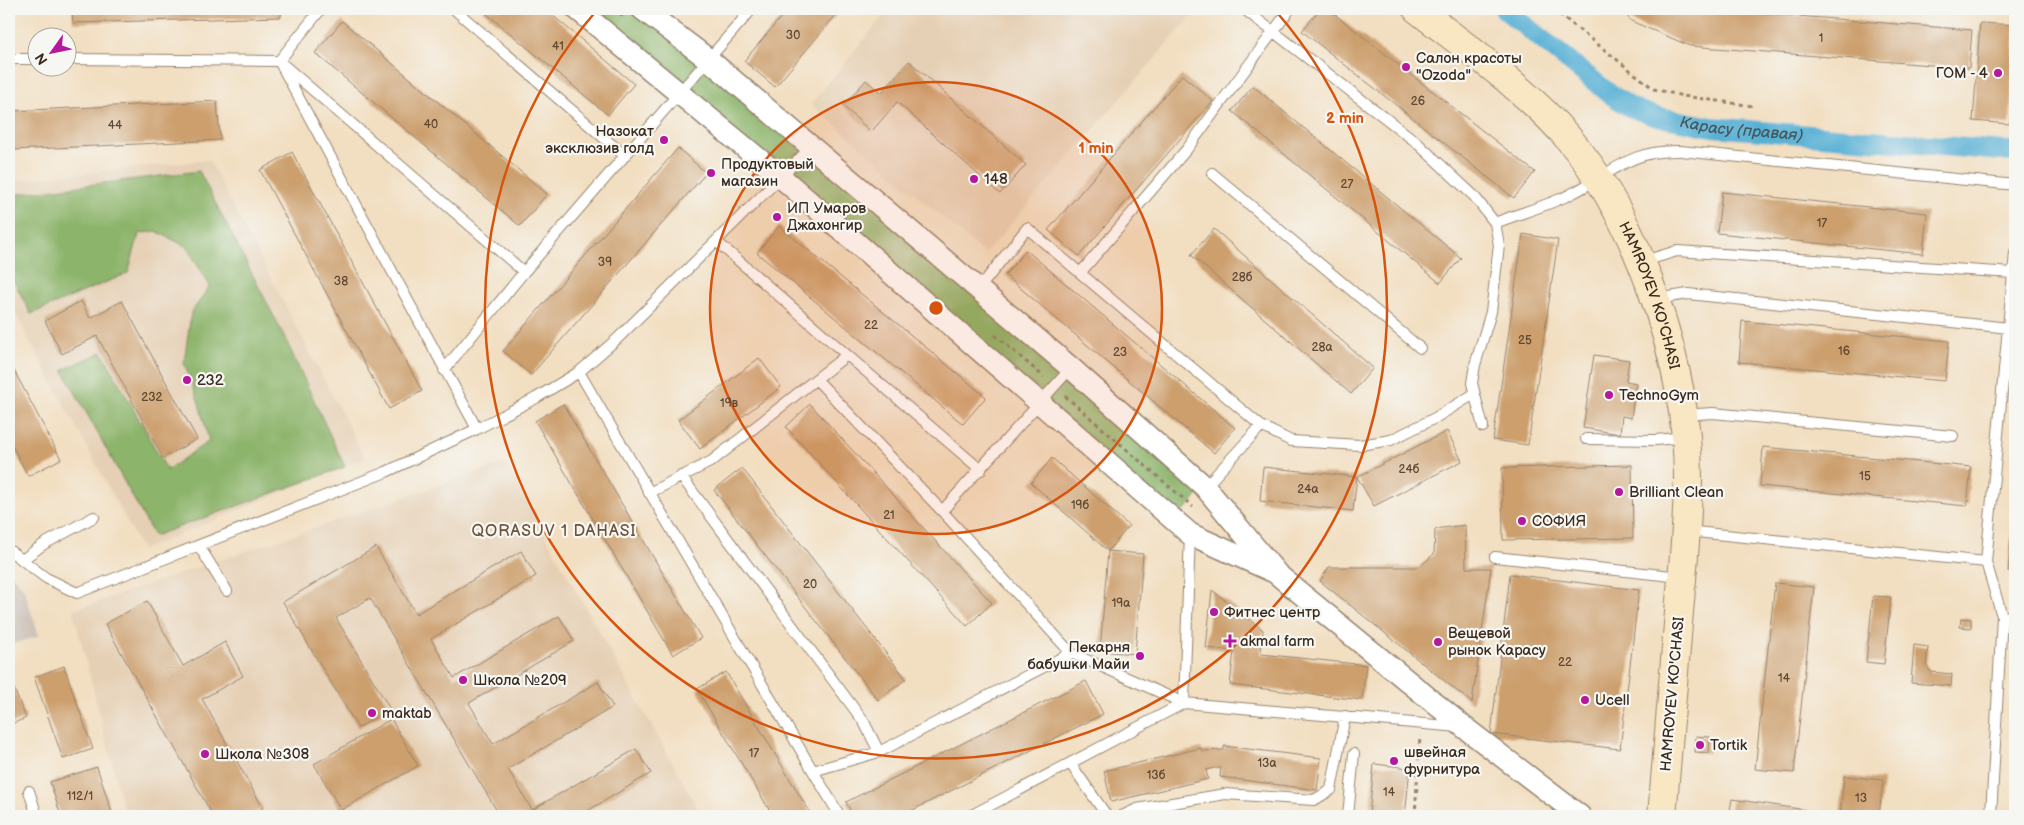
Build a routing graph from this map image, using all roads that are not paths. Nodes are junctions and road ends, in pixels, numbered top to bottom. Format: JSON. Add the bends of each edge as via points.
{"nodes":[{"id":1,"x":321,"y":9,"type":"edge"},
{"id":2,"x":454,"y":9,"type":"edge"},
{"id":3,"x":577,"y":9,"type":"edge"},
{"id":4,"x":642,"y":9,"type":"edge"},
{"id":5,"x":752,"y":9,"type":"edge"},
{"id":6,"x":1244,"y":9,"type":"edge"},
{"id":7,"x":1290,"y":9,"type":"edge"},
{"id":8,"x":1417,"y":9,"type":"edge"},
{"id":9,"x":1274,"y":32,"type":"junction"},
{"id":10,"x":9,"y":59,"type":"edge"},
{"id":11,"x":28,"y":59,"type":"edge"},
{"id":12,"x":78,"y":59,"type":"edge"},
{"id":13,"x":708,"y":60,"type":"junction"},
{"id":14,"x":279,"y":61,"type":"junction"},
{"id":15,"x":681,"y":92,"type":"junction"},
{"id":16,"x":810,"y":148,"type":"junction"},
{"id":17,"x":625,"y":156,"type":"junction"},
{"id":18,"x":1212,"y":173,"type":"dead end"},
{"id":19,"x":782,"y":178,"type":"junction"},
{"id":20,"x":1598,"y":179,"type":"junction"},
{"id":21,"x":2015,"y":185,"type":"edge"},
{"id":22,"x":1495,"y":223,"type":"junction"},
{"id":23,"x":716,"y":241,"type":"junction"},
{"id":24,"x":2015,"y":253,"type":"edge"},
{"id":25,"x":1640,"y":262,"type":"junction"},
{"id":26,"x":524,"y":272,"type":"junction"},
{"id":27,"x":1081,"y":272,"type":"junction"},
{"id":28,"x":2013,"y":274,"type":"junction"},
{"id":29,"x":978,"y":290,"type":"junction"},
{"id":30,"x":1655,"y":300,"type":"junction"},
{"id":31,"x":2008,"y":328,"type":"junction"},
{"id":32,"x":1420,"y":348,"type":"dead end"},
{"id":33,"x":847,"y":355,"type":"junction"},
{"id":34,"x":1071,"y":368,"type":"junction"},
{"id":35,"x":444,"y":370,"type":"junction"},
{"id":36,"x":579,"y":372,"type":"junction"},
{"id":37,"x":816,"y":379,"type":"junction"},
{"id":38,"x":1474,"y":394,"type":"junction"},
{"id":39,"x":1040,"y":403,"type":"junction"},
{"id":40,"x":1261,"y":426,"type":"junction"},
{"id":41,"x":1683,"y":426,"type":"junction"},
{"id":42,"x":1483,"y":427,"type":"dead end"},
{"id":43,"x":477,"y":429,"type":"junction"},
{"id":44,"x":1953,"y":436,"type":"dead end"},
{"id":45,"x":1586,"y":439,"type":"dead end"},
{"id":46,"x":980,"y":470,"type":"junction"},
{"id":47,"x":681,"y":476,"type":"junction"},
{"id":48,"x":1205,"y":487,"type":"junction"},
{"id":49,"x":649,"y":493,"type":"junction"},
{"id":50,"x":942,"y":511,"type":"junction"},
{"id":51,"x":94,"y":517,"type":"dead end"},
{"id":52,"x":1685,"y":531,"type":"junction"},
{"id":53,"x":1190,"y":534,"type":"junction"},
{"id":54,"x":199,"y":546,"type":"junction"},
{"id":55,"x":9,"y":550,"type":"edge"},
{"id":56,"x":1495,"y":557,"type":"dead end"},
{"id":57,"x":22,"y":560,"type":"junction"},
{"id":58,"x":1986,"y":562,"type":"junction"},
{"id":59,"x":1277,"y":574,"type":"junction"},
{"id":60,"x":1682,"y":577,"type":"junction"},
{"id":61,"x":227,"y":591,"type":"dead end"},
{"id":62,"x":2002,"y":616,"type":"junction"},
{"id":63,"x":2015,"y":617,"type":"edge"},
{"id":64,"x":1071,"y":653,"type":"junction"},
{"id":65,"x":1184,"y":703,"type":"junction"},
{"id":66,"x":1345,"y":716,"type":"junction"},
{"id":67,"x":1464,"y":728,"type":"junction"},
{"id":68,"x":879,"y":752,"type":"junction"},
{"id":69,"x":1354,"y":754,"type":"dead end"},
{"id":70,"x":1070,"y":763,"type":"junction"},
{"id":71,"x":813,"y":771,"type":"junction"},
{"id":72,"x":29,"y":792,"type":"dead end"},
{"id":73,"x":37,"y":816,"type":"edge"},
{"id":74,"x":840,"y":816,"type":"edge"},
{"id":75,"x":970,"y":816,"type":"edge"},
{"id":76,"x":1107,"y":816,"type":"edge"},
{"id":77,"x":1122,"y":816,"type":"edge"},
{"id":78,"x":1348,"y":816,"type":"edge"},
{"id":79,"x":1580,"y":816,"type":"edge"},
{"id":80,"x":1662,"y":816,"type":"edge"},
{"id":81,"x":1991,"y":816,"type":"edge"}],
"edges":[{"from":1,"to":14,"type":"lane"},
{"from":2,"to":17,"type":"lane"},
{"from":3,"to":15,"type":"street"},
{"from":4,"to":13,"type":"street"},
{"from":5,"to":13,"type":"lane"},
{"from":6,"to":9,"type":"lane"},
{"from":7,"to":9,"type":"lane"},
{"from":8,"to":20,"type":"main road","name":"HAMROYEV KO'CHASI","via":[[1529,98],[1568,139]]},
{"from":9,"to":22,"type":"lane","via":[[1415,141],[1474,196]]},
{"from":9,"to":27,"type":"lane","via":[[1187,149]]},
{"from":10,"to":11,"type":"lane"},
{"from":12,"to":14,"type":"lane"},
{"from":13,"to":15,"type":"lane"},
{"from":13,"to":16,"type":"street"},
{"from":14,"to":26,"type":"lane"},
{"from":14,"to":35,"type":"lane"},
{"from":15,"to":17,"type":"lane"},
{"from":15,"to":19,"type":"street"},
{"from":16,"to":19,"type":"lane"},
{"from":16,"to":29,"type":"street"},
{"from":17,"to":26,"type":"lane"},
{"from":18,"to":32,"type":"lane"},
{"from":19,"to":23,"type":"lane"},
{"from":19,"to":39,"type":"street"},
{"from":20,"to":21,"type":"lane","via":[[1629,160],[1652,151],[1666,150]]},
{"from":20,"to":22,"type":"lane","via":[[1570,195]]},
{"from":20,"to":25,"type":"main road","name":"HAMROYEV KO'CHASI"},
{"from":22,"to":38,"type":"lane","via":[[1499,245],[1491,312],[1475,365]]},
{"from":23,"to":33,"type":"lane"},
{"from":23,"to":36,"type":"lane"},
{"from":24,"to":28,"type":"lane"},
{"from":25,"to":28,"type":"lane","via":[[1678,251]]},
{"from":25,"to":30,"type":"main road","name":"HAMROYEV KO'CHASI"},
{"from":26,"to":35,"type":"lane"},
{"from":27,"to":29,"type":"lane","via":[[1027,228]]},
{"from":27,"to":40,"type":"lane"},
{"from":28,"to":31,"type":"lane"},
{"from":29,"to":34,"type":"street"},
{"from":30,"to":31,"type":"lane","via":[[1688,294]]},
{"from":30,"to":41,"type":"main road","name":"HAMROYEV KO'CHASI","via":[[1671,356]]},
{"from":31,"to":58,"type":"lane"},
{"from":33,"to":37,"type":"lane"},
{"from":33,"to":46,"type":"lane"},
{"from":34,"to":39,"type":"lane"},
{"from":34,"to":48,"type":"street"},
{"from":35,"to":43,"type":"lane"},
{"from":36,"to":43,"type":"lane"},
{"from":36,"to":49,"type":"lane"},
{"from":37,"to":47,"type":"lane","via":[[712,461]]},
{"from":37,"to":50,"type":"lane"},
{"from":38,"to":40,"type":"lane","via":[[1391,440],[1360,445],[1290,441]]},
{"from":38,"to":42,"type":"lane"},
{"from":39,"to":46,"type":"lane"},
{"from":39,"to":53,"type":"street"},
{"from":40,"to":48,"type":"lane"},
{"from":41,"to":44,"type":"lane","via":[[1713,413]]},
{"from":41,"to":45,"type":"lane","via":[[1656,440]]},
{"from":41,"to":52,"type":"main road","name":"HAMROYEV KO'CHASI","via":[[1688,476]]},
{"from":43,"to":54,"type":"lane","via":[[386,472]]},
{"from":46,"to":50,"type":"lane"},
{"from":47,"to":49,"type":"lane"},
{"from":47,"to":68,"type":"lane","via":[[864,722]]},
{"from":48,"to":59,"type":"street"},
{"from":49,"to":71,"type":"lane"},
{"from":50,"to":64,"type":"lane"},
{"from":51,"to":57,"type":"lane"},
{"from":52,"to":58,"type":"lane"},
{"from":52,"to":60,"type":"main road","name":"HAMROYEV KO'CHASI"},
{"from":53,"to":59,"type":"street"},
{"from":53,"to":65,"type":"lane"},
{"from":54,"to":57,"type":"lane","via":[[77,594],[46,578]]},
{"from":54,"to":61,"type":"lane"},
{"from":55,"to":57,"type":"lane"},
{"from":56,"to":60,"type":"lane"},
{"from":58,"to":62,"type":"lane"},
{"from":59,"to":67,"type":"street"},
{"from":60,"to":80,"type":"main road","name":"HAMROYEV KO'CHASI"},
{"from":62,"to":63,"type":"lane"},
{"from":62,"to":81,"type":"lane"},
{"from":64,"to":65,"type":"lane"},
{"from":64,"to":68,"type":"lane"},
{"from":65,"to":66,"type":"lane"},
{"from":65,"to":70,"type":"lane"},
{"from":66,"to":67,"type":"lane"},
{"from":66,"to":77,"type":"lane","via":[[1331,790],[1314,800],[1225,794],[1137,810]]},
{"from":67,"to":79,"type":"street"},
{"from":68,"to":71,"type":"lane"},
{"from":69,"to":78,"type":"lane"},
{"from":70,"to":75,"type":"lane"},
{"from":70,"to":76,"type":"lane"},
{"from":71,"to":74,"type":"lane"},
{"from":72,"to":73,"type":"lane"}]}
